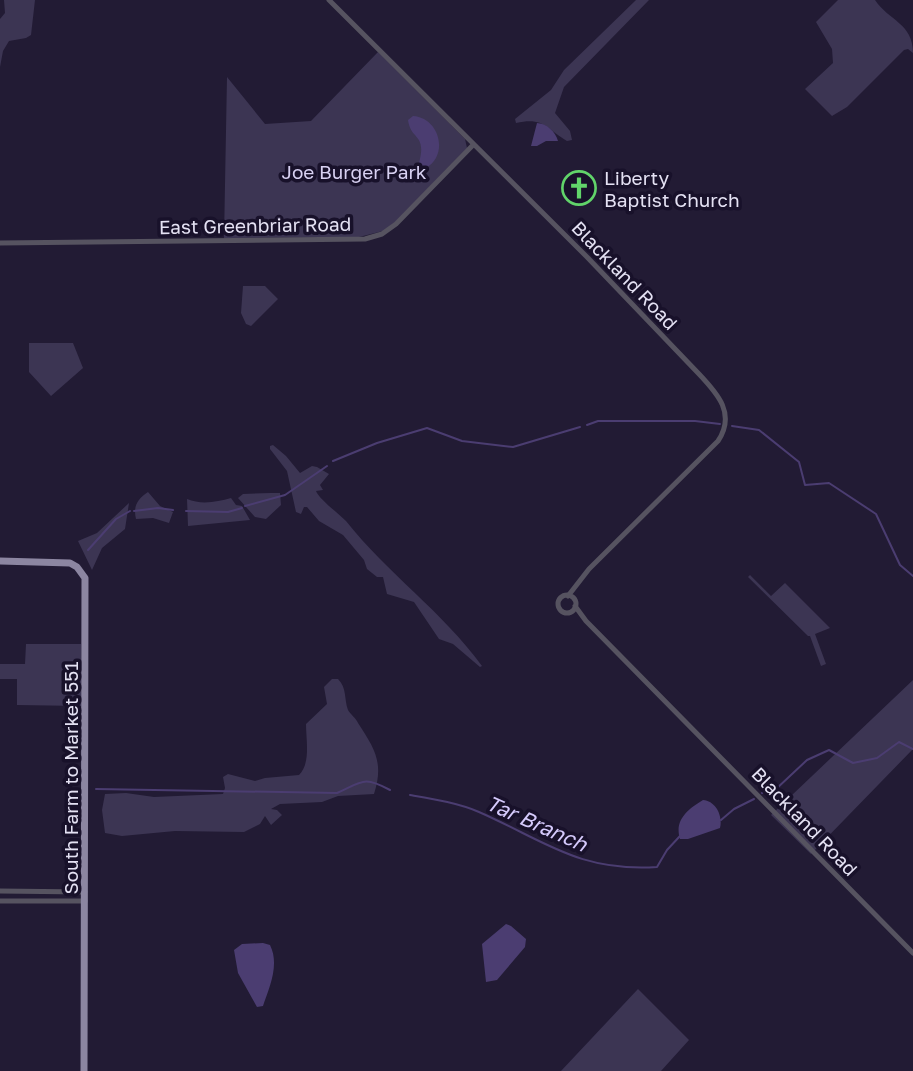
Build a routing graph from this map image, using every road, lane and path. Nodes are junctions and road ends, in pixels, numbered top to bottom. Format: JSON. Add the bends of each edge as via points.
{"nodes":[{"id":1,"x":329,"y":0,"type":"edge"},
{"id":2,"x":473,"y":145,"type":"junction"},
{"id":3,"x":0,"y":243,"type":"edge"},
{"id":4,"x":0,"y":561,"type":"edge"},
{"id":5,"x":576,"y":587,"type":"junction"},
{"id":6,"x":568,"y":596,"type":"junction"},
{"id":7,"x":575,"y":603,"type":"junction"},
{"id":8,"x":567,"y":612,"type":"junction"},
{"id":9,"x":586,"y":621,"type":"junction"},
{"id":10,"x":0,"y":891,"type":"edge"},
{"id":11,"x":85,"y":892,"type":"junction"},
{"id":12,"x":0,"y":901,"type":"edge"},
{"id":13,"x":85,"y":901,"type":"junction"},
{"id":14,"x":913,"y":953,"type":"edge"},
{"id":15,"x":84,"y":1071,"type":"edge"}],
"edges":[{"from":1,"to":2,"type":"street","name":"Blackland Road"},
{"from":2,"to":3,"type":"street","name":"East Greenbriar Road","via":[[396,224],[365,240]]},
{"from":2,"to":5,"type":"street","name":"Blackland Road","via":[[717,393],[726,414],[718,442]]},
{"from":4,"to":11,"type":"main road","name":"South Farm to Market 551","via":[[70,563],[78,566],[85,578]]},
{"from":5,"to":6,"type":"street","name":"Blackland Road"},
{"from":5,"to":7,"type":"street"},
{"from":6,"to":7,"type":"street"},
{"from":6,"to":8,"type":"street","via":[[561,597],[558,605]]},
{"from":7,"to":8,"type":"street"},
{"from":7,"to":9,"type":"street","name":"Blackland Road"},
{"from":8,"to":9,"type":"street","name":"Blackland Road"},
{"from":9,"to":14,"type":"street","name":"Blackland Road"},
{"from":10,"to":11,"type":"street"},
{"from":11,"to":13,"type":"main road","name":"South Farm to Market 551"},
{"from":12,"to":13,"type":"street"},
{"from":13,"to":15,"type":"main road","name":"South Farm to Market 551"}]}
